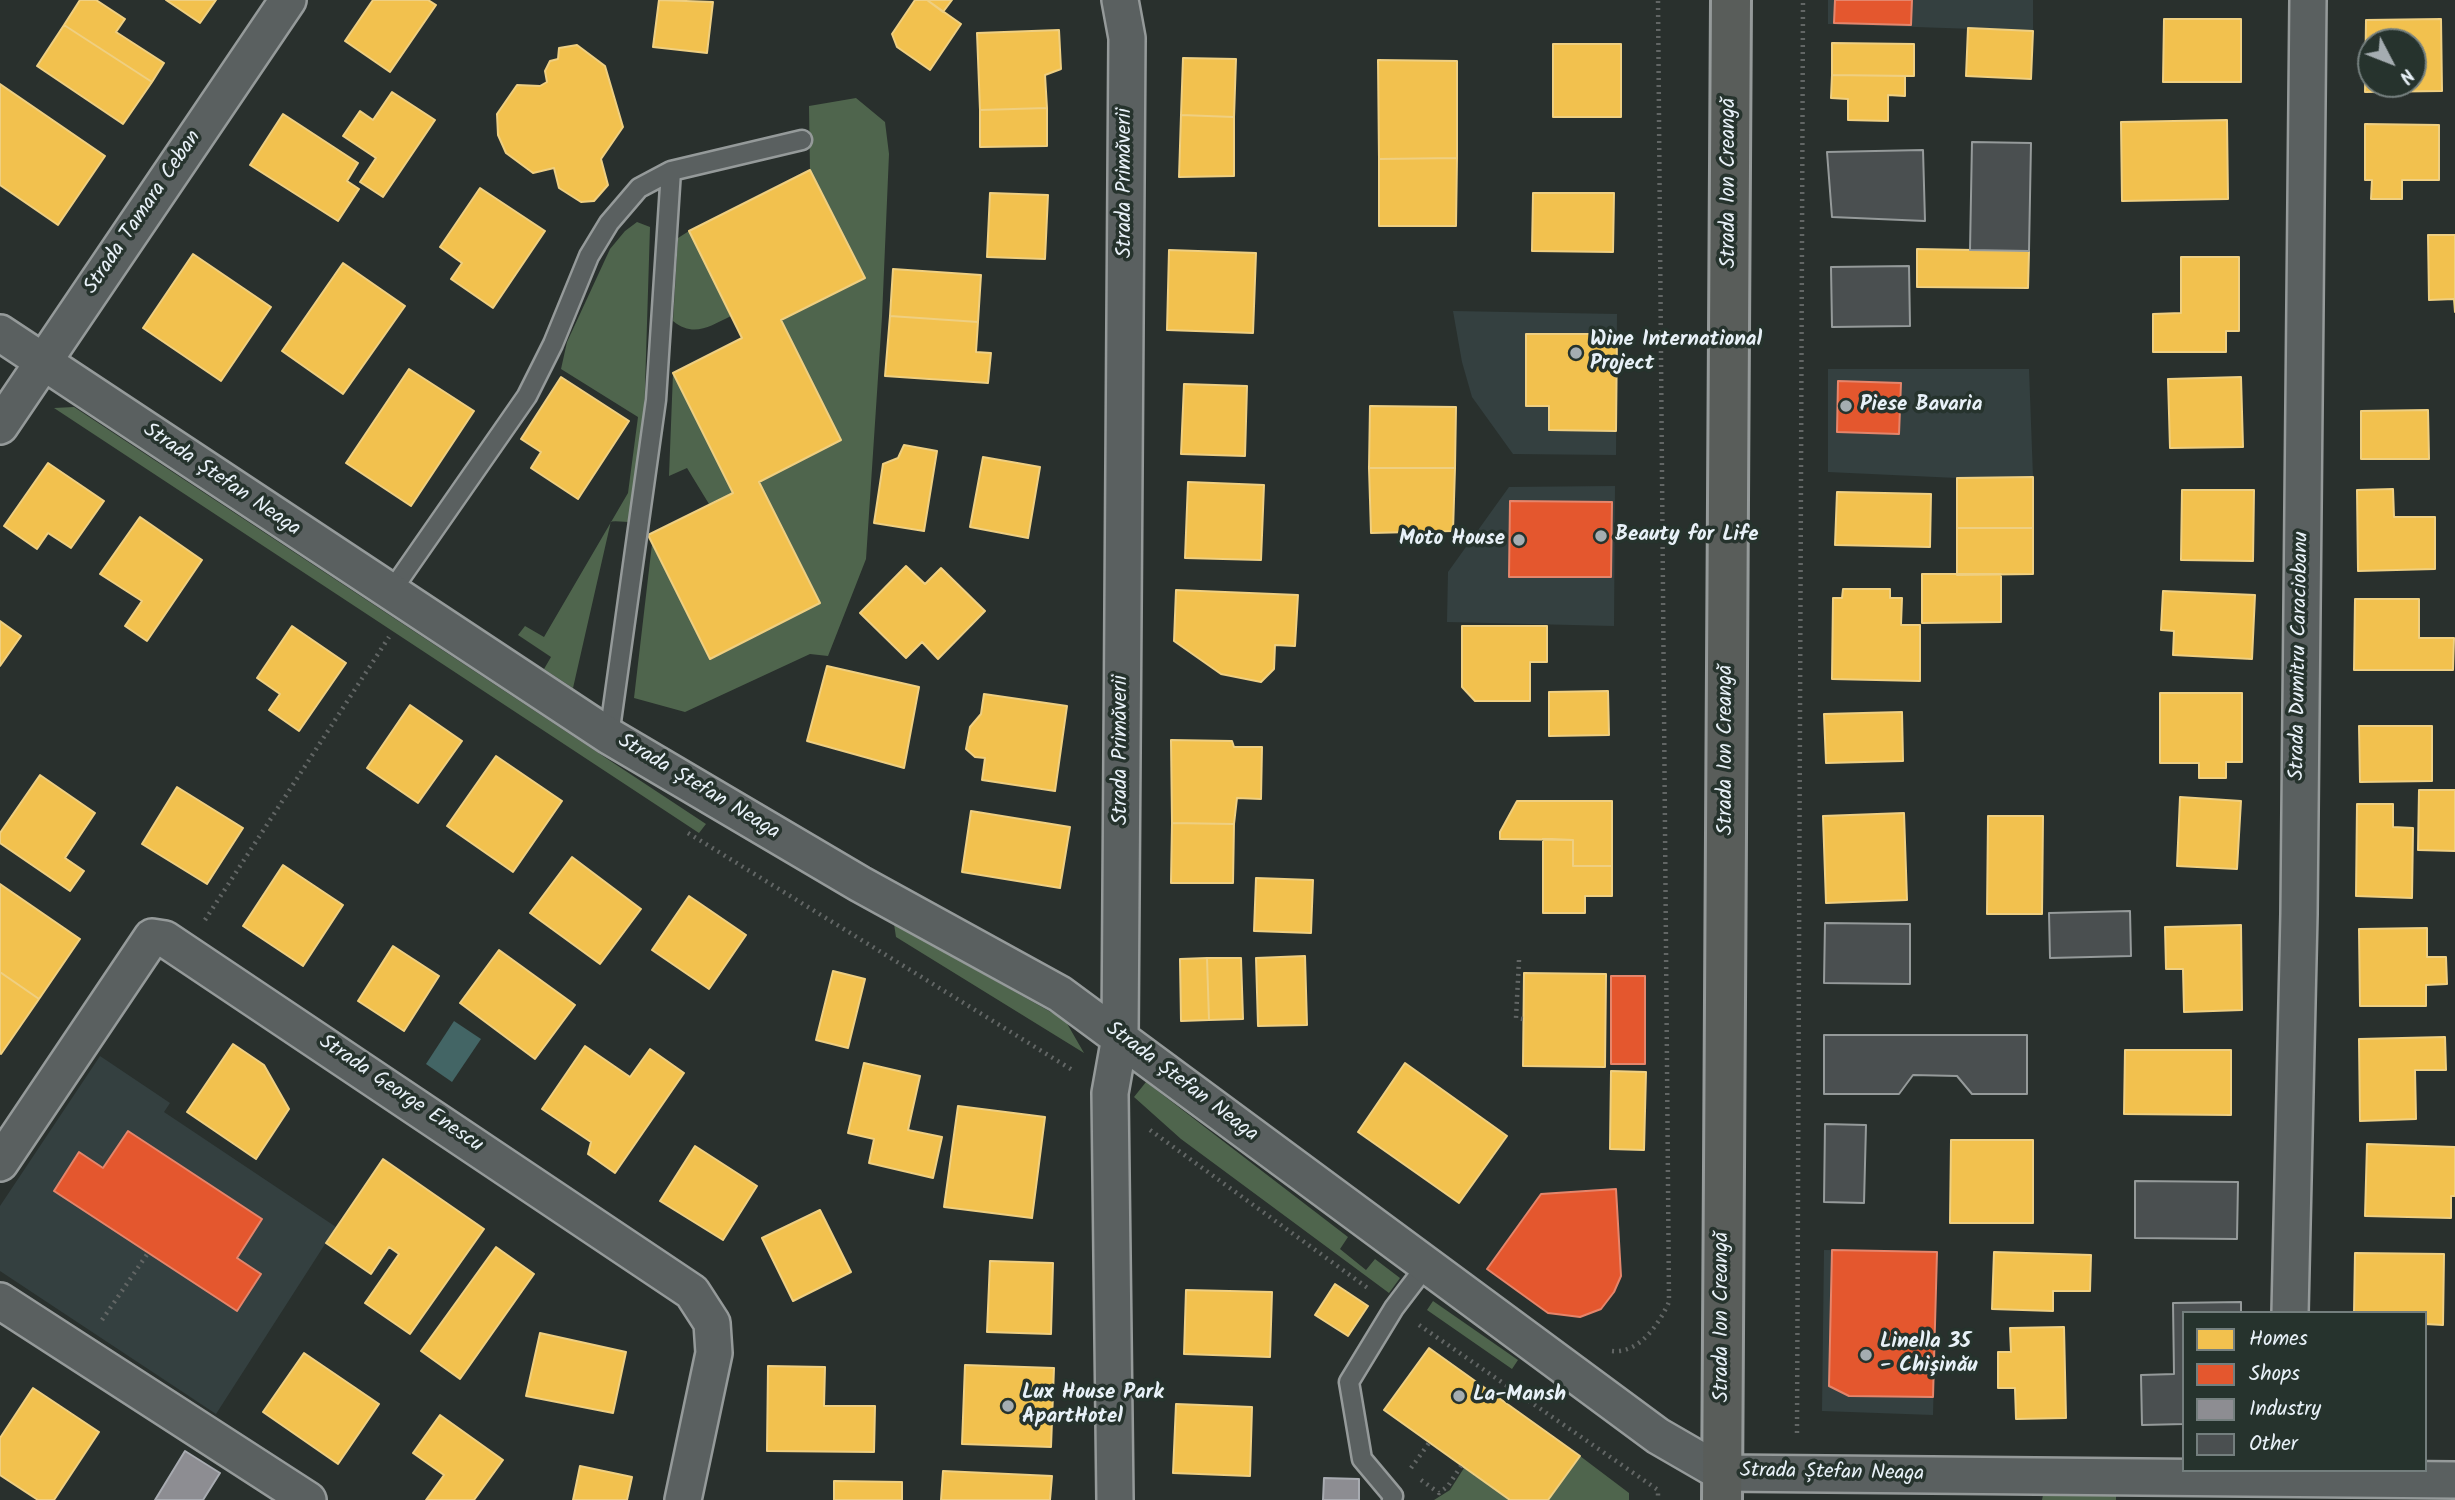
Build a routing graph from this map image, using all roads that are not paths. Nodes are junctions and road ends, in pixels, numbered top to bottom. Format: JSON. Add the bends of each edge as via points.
{"nodes":[{"id":1,"x":288,"y":0,"type":"edge"},
{"id":2,"x":1120,"y":0,"type":"edge"},
{"id":3,"x":1731,"y":0,"type":"edge"},
{"id":4,"x":2308,"y":0,"type":"edge"},
{"id":5,"x":802,"y":140,"type":"dead end"},
{"id":6,"x":671,"y":171,"type":"junction"},
{"id":7,"x":0,"y":333,"type":"edge"},
{"id":8,"x":44,"y":363,"type":"junction"},
{"id":9,"x":0,"y":426,"type":"edge"},
{"id":10,"x":390,"y":593,"type":"junction"},
{"id":11,"x":609,"y":736,"type":"junction"},
{"id":12,"x":1120,"y":1038,"type":"junction"},
{"id":13,"x":0,"y":1163,"type":"edge"},
{"id":14,"x":1426,"y":1266,"type":"junction"},
{"id":15,"x":0,"y":1301,"type":"edge"},
{"id":16,"x":2290,"y":1311,"type":"edge"},
{"id":17,"x":2286,"y":1474,"type":"edge"},
{"id":18,"x":2455,"y":1479,"type":"edge"},
{"id":19,"x":1722,"y":1486,"type":"edge"},
{"id":20,"x":308,"y":1500,"type":"edge"},
{"id":21,"x":683,"y":1500,"type":"edge"},
{"id":22,"x":1115,"y":1500,"type":"edge"},
{"id":23,"x":1392,"y":1500,"type":"edge"}],
"edges":[{"from":1,"to":8,"type":"street","name":"Strada Tamara Ceban"},
{"from":2,"to":12,"type":"street","name":"Strada Primăverii","via":[[1127,37]]},
{"from":3,"to":19,"type":"main road","name":"Strada Ion Creangă"},
{"from":4,"to":16,"type":"street","name":"Strada Dumitru Caraciobanu","via":[[2299,914]]},
{"from":5,"to":6,"type":"lane"},
{"from":6,"to":10,"type":"lane","via":[[639,188],[609,223],[589,256],[527,396]]},
{"from":6,"to":11,"type":"lane","via":[[656,400]]},
{"from":7,"to":8,"type":"street","name":"Strada Ștefan Neaga"},
{"from":8,"to":9,"type":"street","name":"Strada Tamara Ceban"},
{"from":8,"to":10,"type":"street","name":"Strada Ștefan Neaga"},
{"from":10,"to":11,"type":"street","name":"Strada Ștefan Neaga"},
{"from":11,"to":12,"type":"street","name":"Strada Ștefan Neaga","via":[[860,884],[1060,994]]},
{"from":12,"to":14,"type":"street","name":"Strada Ștefan Neaga"},
{"from":12,"to":22,"type":"street","name":"Strada Primăverii","via":[[1110,1093]]},
{"from":13,"to":21,"type":"street","name":"Strada George Enescu","via":[[152,937],[165,939],[692,1292],[712,1323],[714,1353]]},
{"from":14,"to":19,"type":"street","name":"Strada Ștefan Neaga"},
{"from":14,"to":23,"type":"lane","via":[[1349,1382],[1362,1459]]},
{"from":15,"to":20,"type":"street"},
{"from":17,"to":18,"type":"street","name":"Strada Ștefan Neaga"},
{"from":17,"to":19,"type":"street","name":"Strada Ștefan Neaga"}]}
